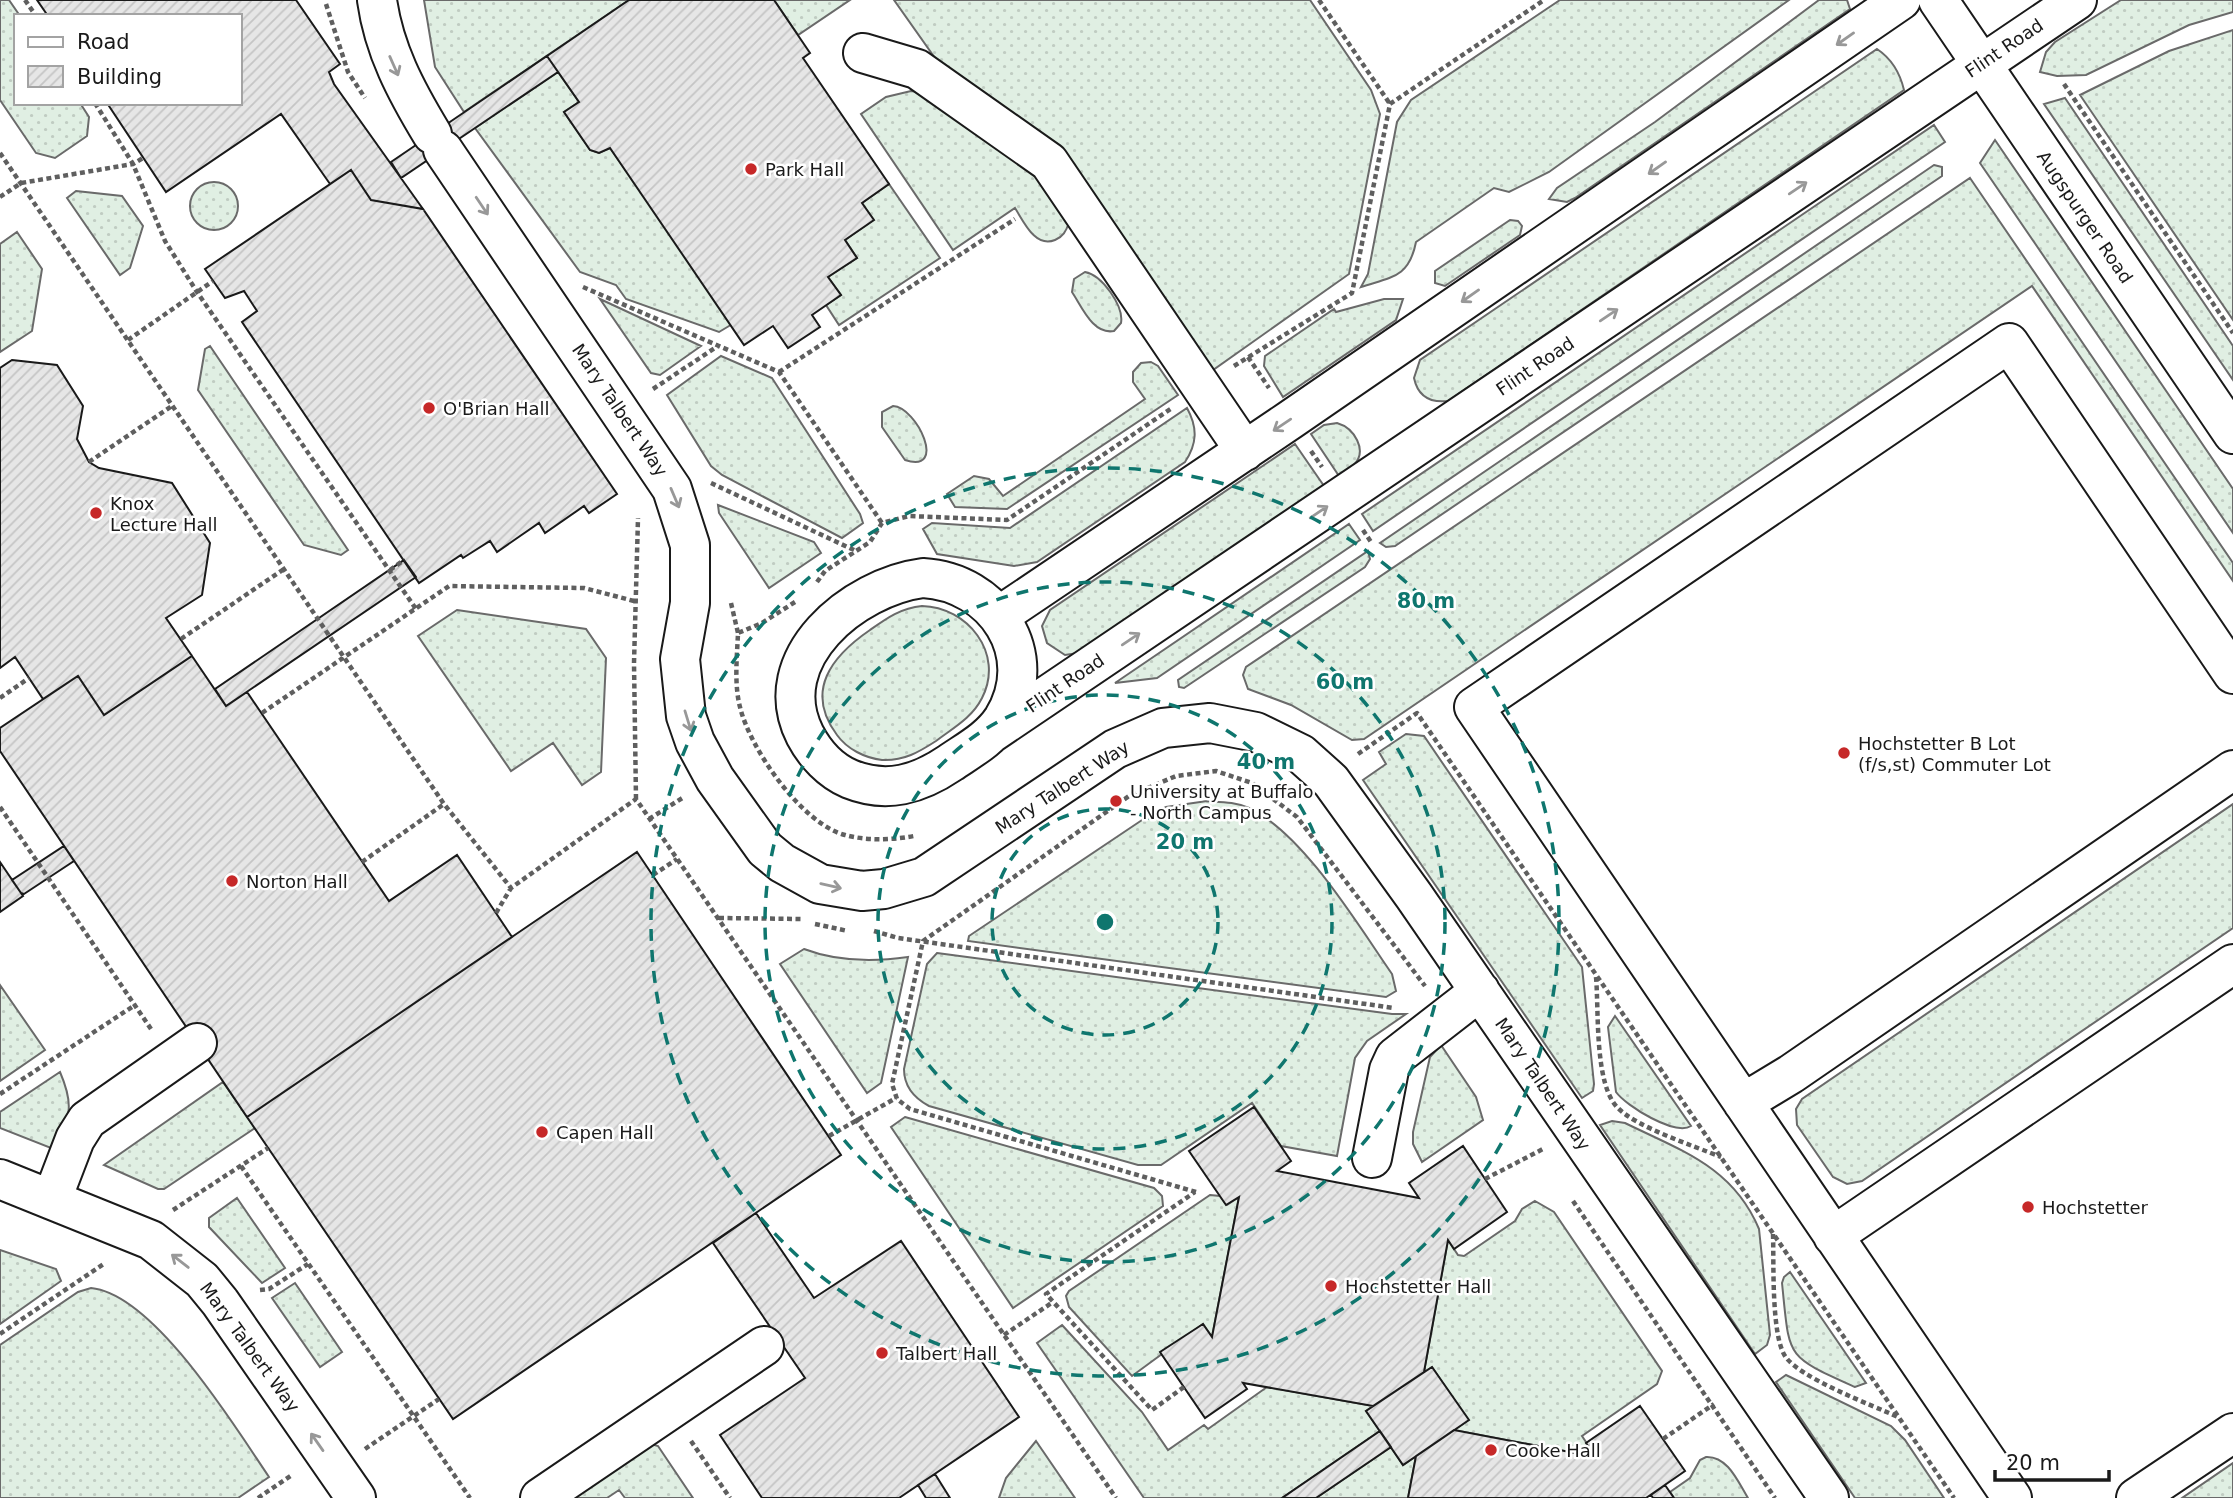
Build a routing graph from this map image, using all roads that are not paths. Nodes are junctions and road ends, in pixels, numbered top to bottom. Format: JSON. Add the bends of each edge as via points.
{"nodes":[{"id":1,"x":377,"y":0,"type":"edge"},
{"id":2,"x":1901,"y":0,"type":"edge"},
{"id":3,"x":1938,"y":0,"type":"edge"},
{"id":4,"x":2077,"y":0,"type":"edge"},
{"id":5,"x":863,"y":53,"type":"dead end"},
{"id":6,"x":1980,"y":63,"type":"junction"},
{"id":7,"x":2233,"y":434,"type":"edge"},
{"id":8,"x":1245,"y":451,"type":"junction"},
{"id":9,"x":999,"y":616,"type":"junction"},
{"id":10,"x":2233,"y":674,"type":"edge"},
{"id":11,"x":993,"y":732,"type":"junction"},
{"id":12,"x":2233,"y":770,"type":"edge"},
{"id":13,"x":2233,"y":964,"type":"edge"},
{"id":14,"x":1480,"y":992,"type":"junction"},
{"id":15,"x":197,"y":1043,"type":"dead end"},
{"id":16,"x":1744,"y":1103,"type":"junction"},
{"id":17,"x":1372,"y":1158,"type":"dead end"},
{"id":18,"x":0,"y":1179,"type":"edge"},
{"id":19,"x":52,"y":1199,"type":"junction"},
{"id":20,"x":1833,"y":1236,"type":"junction"},
{"id":21,"x":764,"y":1346,"type":"dead end"},
{"id":22,"x":2233,"y":1433,"type":"edge"},
{"id":23,"x":356,"y":1498,"type":"edge"},
{"id":24,"x":540,"y":1498,"type":"edge"},
{"id":25,"x":1829,"y":1498,"type":"edge"},
{"id":26,"x":2012,"y":1498,"type":"edge"},
{"id":27,"x":2136,"y":1498,"type":"edge"}],
"edges":[{"from":1,"to":14,"type":"street","name":"Mary Talbert Way","one_way":true,"via":[[390,56],[405,90],[672,489],[688,535],[692,574],[680,659],[686,716],[715,779],[752,832],[782,863],[820,884],[841,889],[905,885],[925,877],[1115,750],[1163,728],[1210,723],[1256,732],[1301,754],[1331,781]]},
{"from":2,"to":8,"type":"street","one_way":true},
{"from":3,"to":6,"type":"street","name":"Augspurger Road"},
{"from":4,"to":6,"type":"street","name":"Flint Road"},
{"from":5,"to":8,"type":"street","via":[[917,69],[1049,162]]},
{"from":6,"to":7,"type":"street","name":"Augspurger Road"},
{"from":11,"to":6,"type":"street","name":"Flint Road","one_way":true},
{"from":8,"to":9,"type":"street"},
{"from":9,"to":11,"type":"street","via":[[1013,646],[1016,677],[1010,706]]},
{"from":9,"to":11,"type":"street","via":[[980,596],[953,582],[923,578],[893,584],[820,634],[803,659],[796,689],[799,719],[811,746],[832,768],[859,783],[890,787],[919,781]]},
{"from":10,"to":16,"type":"street","via":[[2008,343],[1474,707]]},
{"from":12,"to":16,"type":"street"},
{"from":13,"to":20,"type":"street"},
{"from":14,"to":17,"type":"street","via":[[1406,1046],[1392,1063]]},
{"from":14,"to":25,"type":"street","name":"Mary Talbert Way"},
{"from":15,"to":19,"type":"street","via":[[88,1120],[75,1139]]},
{"from":16,"to":20,"type":"street"},
{"from":18,"to":19,"type":"street","name":"Mary Talbert Way"},
{"from":23,"to":19,"type":"street","name":"Mary Talbert Way","one_way":true,"via":[[202,1280],[151,1240]]},
{"from":20,"to":26,"type":"street"},
{"from":21,"to":24,"type":"street"},
{"from":22,"to":27,"type":"street"}]}
